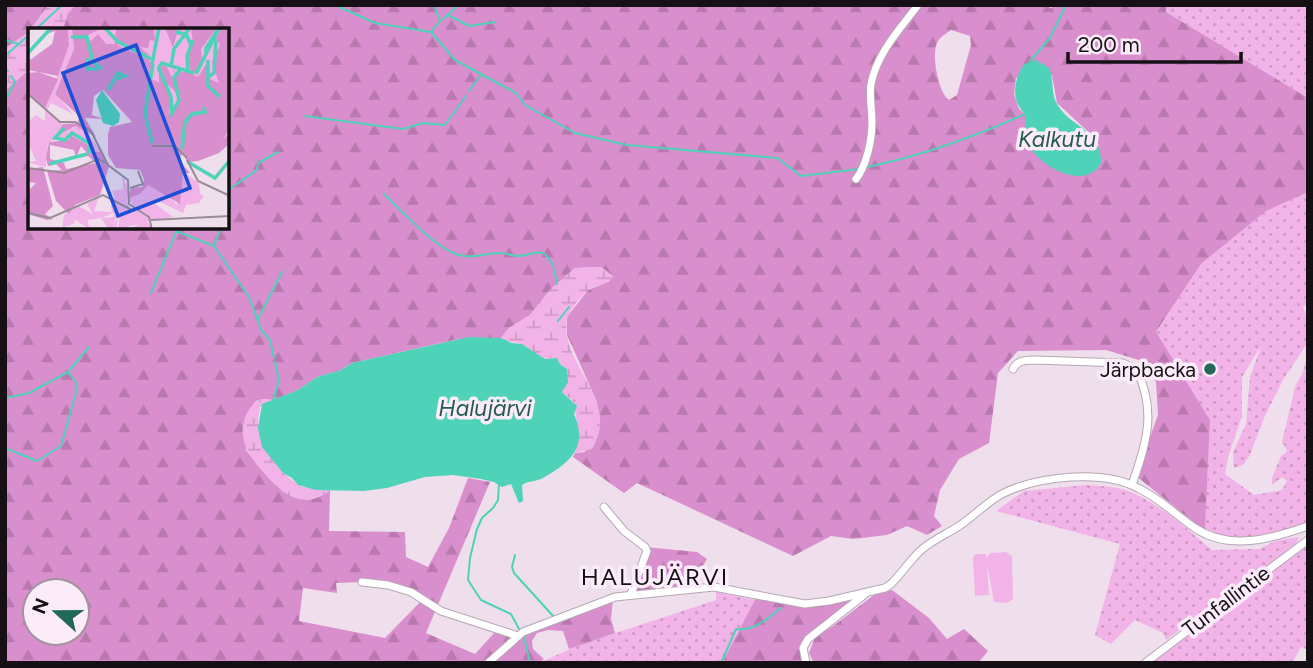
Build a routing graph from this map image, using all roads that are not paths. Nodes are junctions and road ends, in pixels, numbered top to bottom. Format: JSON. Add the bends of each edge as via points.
{"nodes":[{"id":1,"x":918,"y":5,"type":"edge"},
{"id":2,"x":856,"y":178,"type":"dead end"},
{"id":3,"x":1013,"y":369,"type":"dead end"},
{"id":4,"x":1132,"y":485,"type":"junction"},
{"id":5,"x":604,"y":507,"type":"dead end"},
{"id":6,"x":1308,"y":526,"type":"edge"},
{"id":7,"x":1308,"y":540,"type":"edge"},
{"id":8,"x":362,"y":582,"type":"dead end"},
{"id":9,"x":868,"y":592,"type":"junction"},
{"id":10,"x":631,"y":594,"type":"junction"},
{"id":11,"x":518,"y":636,"type":"junction"},
{"id":12,"x":488,"y":663,"type":"edge"},
{"id":13,"x":806,"y":663,"type":"edge"},
{"id":14,"x":1145,"y":663,"type":"edge"}],
"edges":[{"from":1,"to":2,"type":"street","via":[[890,41],[874,73],[869,147]]},
{"from":3,"to":4,"type":"street","via":[[1024,360],[1035,359],[1122,363],[1137,370],[1149,415]]},
{"from":4,"to":6,"type":"street","via":[[1195,528],[1223,541],[1242,542]]},
{"from":4,"to":9,"type":"street","via":[[1080,478],[1018,487],[926,546],[891,584]]},
{"from":5,"to":10,"type":"street","via":[[647,551]]},
{"from":7,"to":14,"type":"street","name":"Tunfallintie"},
{"from":8,"to":11,"type":"street","via":[[411,592],[441,611]]},
{"from":9,"to":10,"type":"street","via":[[805,604],[714,587]]},
{"from":9,"to":13,"type":"street","via":[[808,639],[803,648]]},
{"from":10,"to":11,"type":"street","via":[[549,620]]},
{"from":11,"to":12,"type":"street"}]}
